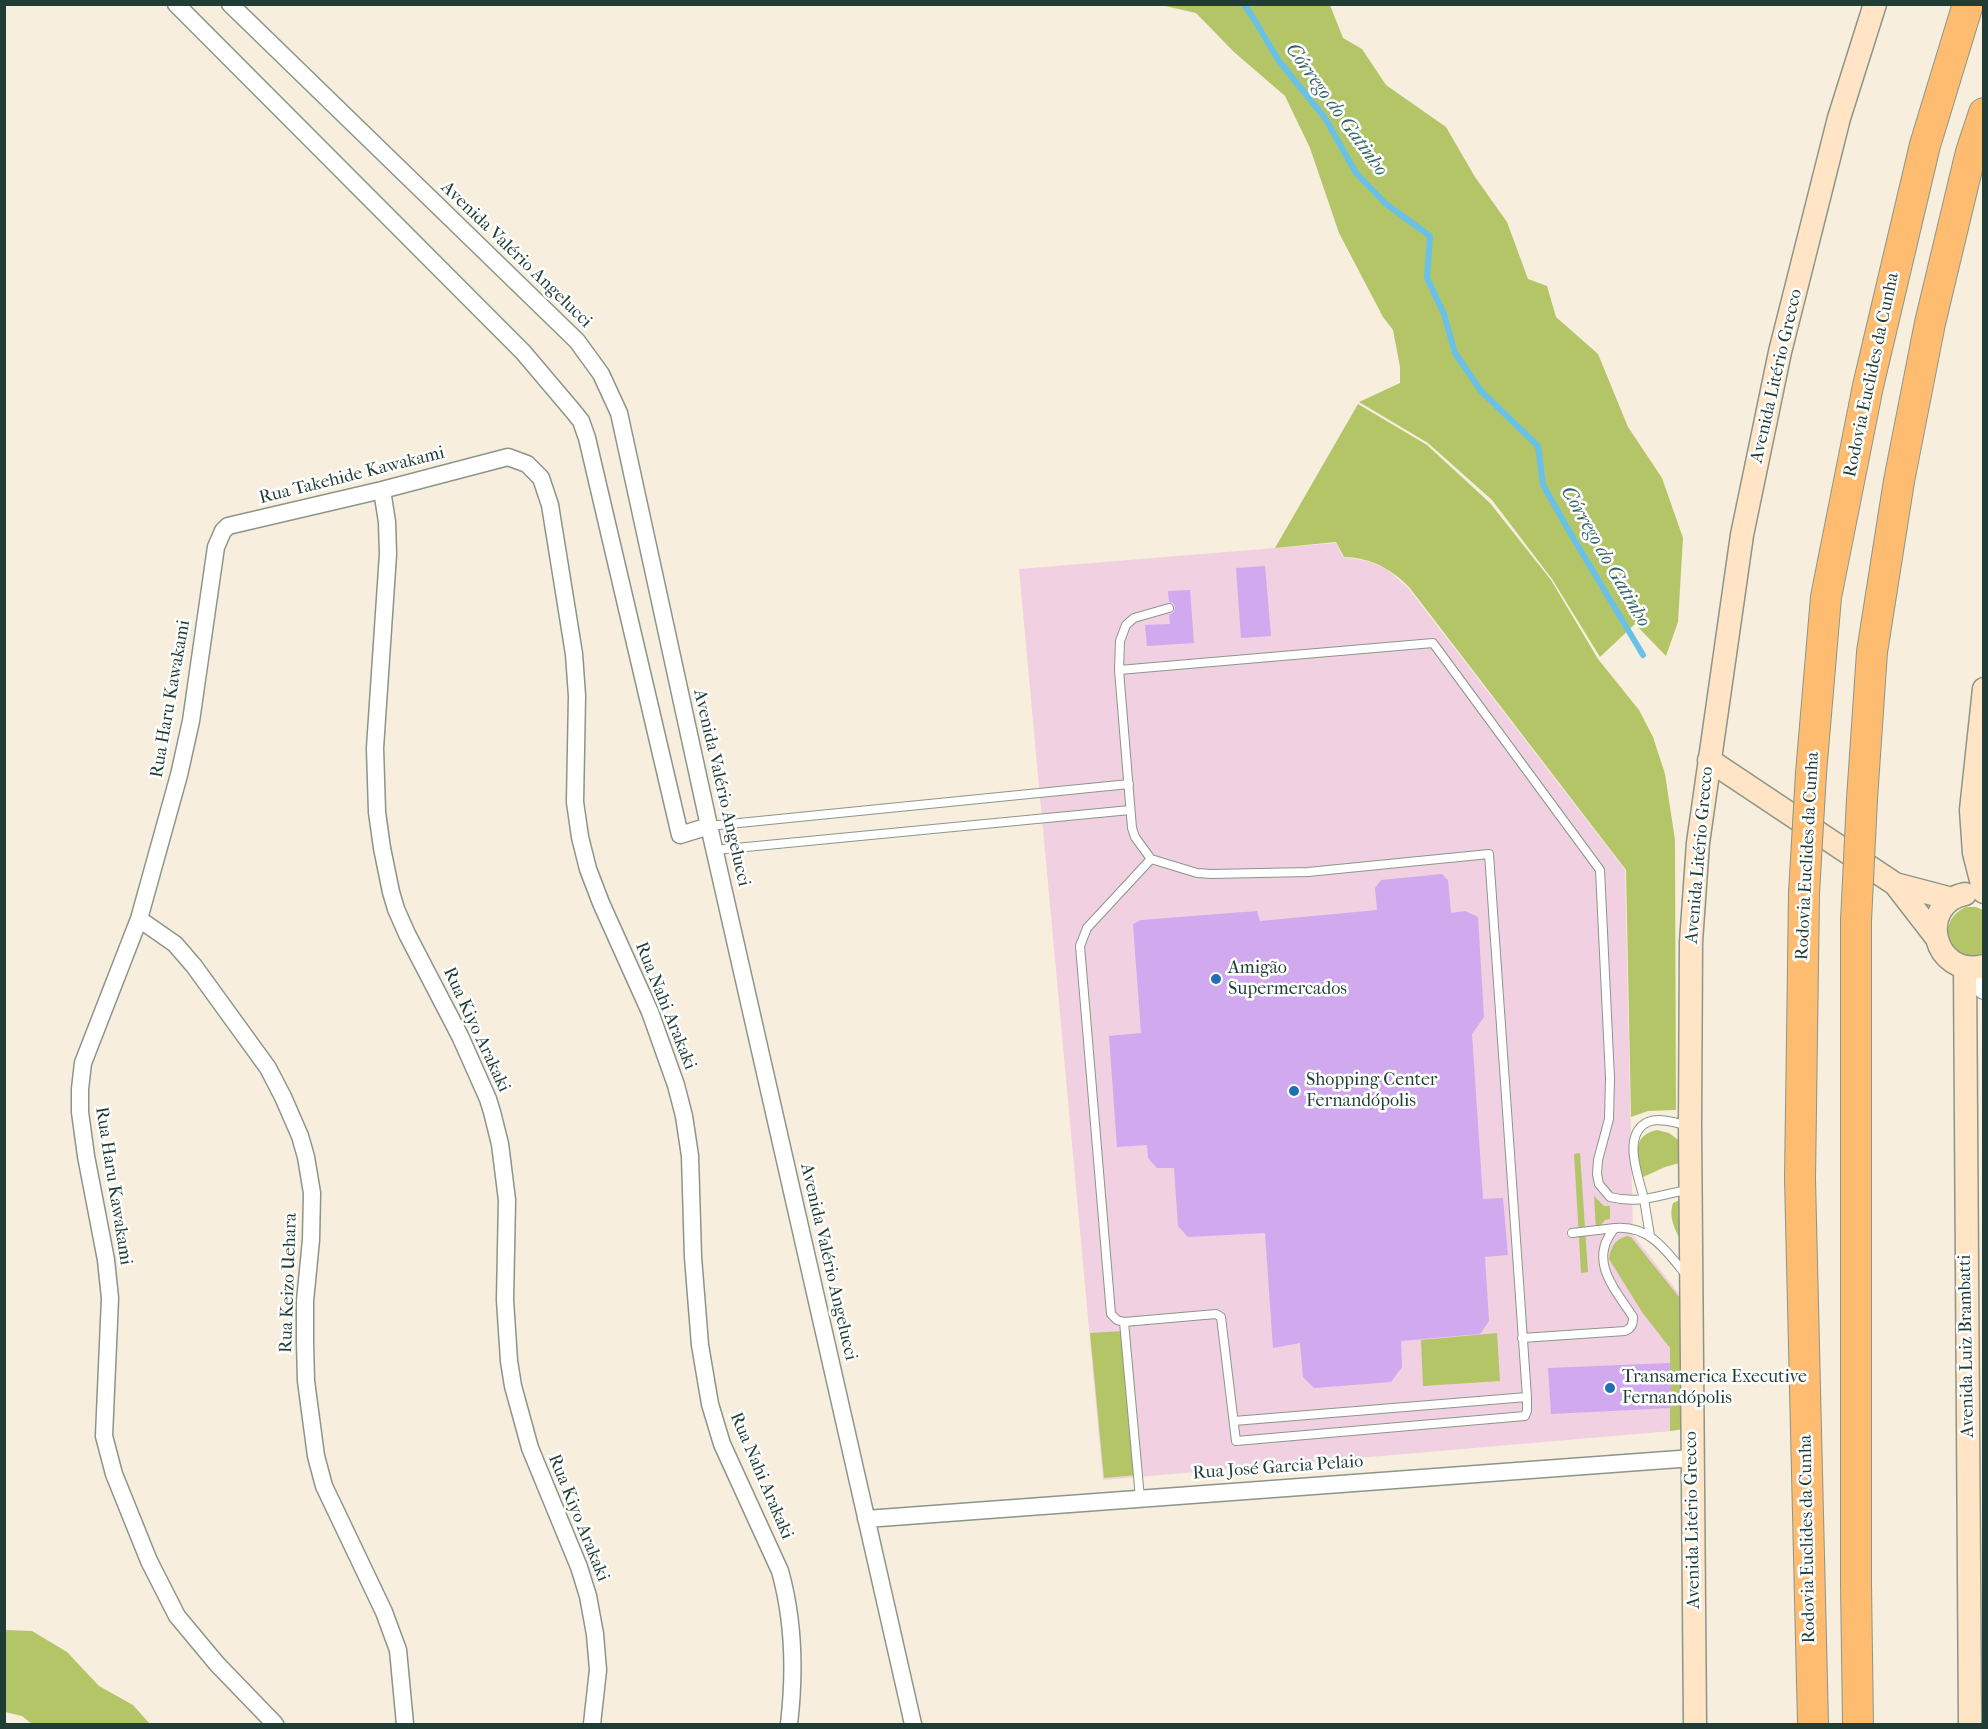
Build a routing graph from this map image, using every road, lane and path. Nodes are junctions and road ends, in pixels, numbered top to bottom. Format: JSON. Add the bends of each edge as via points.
{"nodes":[{"id":1,"x":176,"y":4,"type":"edge"},
{"id":2,"x":230,"y":4,"type":"edge"},
{"id":3,"x":1875,"y":4,"type":"edge"},
{"id":4,"x":1968,"y":4,"type":"edge"},
{"id":5,"x":1983,"y":112,"type":"edge"},
{"id":6,"x":508,"y":457,"type":"joint"},
{"id":7,"x":382,"y":490,"type":"junction"},
{"id":8,"x":216,"y":547,"type":"joint"},
{"id":9,"x":1169,"y":608,"type":"dead end"},
{"id":10,"x":1119,"y":670,"type":"junction"},
{"id":11,"x":1983,"y":689,"type":"edge"},
{"id":12,"x":1708,"y":760,"type":"junction"},
{"id":13,"x":1129,"y":784,"type":"junction"},
{"id":14,"x":1130,"y":810,"type":"junction"},
{"id":15,"x":709,"y":826,"type":"junction"},
{"id":16,"x":715,"y":850,"type":"junction"},
{"id":17,"x":1150,"y":859,"type":"junction"},
{"id":18,"x":1895,"y":884,"type":"junction"},
{"id":19,"x":1983,"y":893,"type":"edge"},
{"id":20,"x":1952,"y":899,"type":"junction"},
{"id":21,"x":139,"y":919,"type":"junction"},
{"id":22,"x":1935,"y":938,"type":"junction"},
{"id":23,"x":1973,"y":967,"type":"edge"},
{"id":24,"x":1983,"y":989,"type":"edge"},
{"id":25,"x":1974,"y":1072,"type":"edge"},
{"id":26,"x":1690,"y":1126,"type":"junction"},
{"id":27,"x":1691,"y":1190,"type":"junction"},
{"id":28,"x":1644,"y":1200,"type":"junction"},
{"id":29,"x":1614,"y":1228,"type":"junction"},
{"id":30,"x":1572,"y":1233,"type":"dead end"},
{"id":31,"x":1650,"y":1236,"type":"junction"},
{"id":32,"x":1690,"y":1280,"type":"junction"},
{"id":33,"x":1124,"y":1322,"type":"junction"},
{"id":34,"x":1522,"y":1338,"type":"junction"},
{"id":35,"x":1527,"y":1397,"type":"junction"},
{"id":36,"x":1234,"y":1421,"type":"junction"},
{"id":37,"x":1693,"y":1458,"type":"junction"},
{"id":38,"x":1140,"y":1498,"type":"junction"},
{"id":39,"x":866,"y":1519,"type":"junction"},
{"id":40,"x":1856,"y":1584,"type":"junction"},
{"id":41,"x":275,"y":1725,"type":"edge"},
{"id":42,"x":405,"y":1725,"type":"edge"},
{"id":43,"x":592,"y":1725,"type":"edge"},
{"id":44,"x":789,"y":1725,"type":"edge"},
{"id":45,"x":913,"y":1725,"type":"edge"},
{"id":46,"x":1695,"y":1725,"type":"edge"},
{"id":47,"x":1813,"y":1725,"type":"edge"},
{"id":48,"x":1858,"y":1725,"type":"edge"},
{"id":49,"x":1877,"y":1725,"type":"edge"},
{"id":50,"x":1970,"y":1725,"type":"edge"}],
"edges":[{"from":1,"to":15,"type":"street","via":[[523,352],[580,421],[588,438],[680,835]]},
{"from":2,"to":15,"type":"street","name":"Avenida Valério Angelucci","via":[[577,341],[601,374],[619,413]]},
{"from":3,"to":12,"type":"main road","name":"Avenida Litério Grecco","via":[[1839,118],[1780,352],[1742,535]]},
{"from":4,"to":47,"type":"highway","name":"Rodovia Euclides da Cunha","bridge":true,"via":[[1925,145],[1863,409],[1826,597],[1804,893],[1800,1179]]},
{"from":5,"to":40,"type":"highway","bridge":true,"via":[[1930,323],[1899,481],[1872,652],[1856,921]]},
{"from":6,"to":7,"type":"street","name":"Rua Takehide Kawakami"},
{"from":6,"to":44,"type":"street","name":"Rua Nahi Arakaki","via":[[527,464],[540,478],[550,505],[574,654],[575,802],[580,837],[601,903],[666,1052],[684,1116],[704,1373],[722,1444],[780,1571],[786,1593],[794,1687]]},
{"from":7,"to":8,"type":"street","name":"Rua Takehide Kawakami","via":[[228,526]]},
{"from":7,"to":43,"type":"street","name":"Rua Kiyo Arakaki","via":[[388,554],[375,748],[382,848],[396,909],[485,1090],[500,1144],[507,1200],[505,1300],[509,1361],[530,1448],[588,1596],[598,1670]]},
{"from":8,"to":21,"type":"street","name":"Rua Haru Kawakami","via":[[188,732]]},
{"from":9,"to":10,"type":"lane","via":[[1134,618],[1126,625],[1120,641]]},
{"from":10,"to":13,"type":"lane"},
{"from":10,"to":28,"type":"lane","via":[[1432,644],[1600,870],[1610,1078],[1609,1119],[1597,1174],[1599,1184],[1610,1197]]},
{"from":11,"to":19,"type":"main road","via":[[1971,810],[1974,853]]},
{"from":12,"to":18,"type":"main road"},
{"from":12,"to":26,"type":"main road","name":"Avenida Litério Grecco","via":[[1691,942]]},
{"from":13,"to":14,"type":"lane"},
{"from":13,"to":15,"type":"lane"},
{"from":14,"to":16,"type":"lane"},
{"from":14,"to":17,"type":"lane","via":[[1135,837]]},
{"from":15,"to":16,"type":"street","name":"Avenida Valério Angelucci"},
{"from":16,"to":39,"type":"street","name":"Avenida Valério Angelucci"},
{"from":17,"to":33,"type":"lane","via":[[1086,928],[1080,946],[1111,1314]]},
{"from":17,"to":34,"type":"lane","via":[[1197,873],[1224,874],[1308,872],[1489,854]]},
{"from":18,"to":20,"type":"main road"},
{"from":18,"to":22,"type":"main road"},
{"from":19,"to":20,"type":"main road"},
{"from":20,"to":22,"type":"main road","via":[[1938,915]]},
{"from":21,"to":41,"type":"street","name":"Rua Haru Kawakami","via":[[84,1063],[80,1089],[86,1156],[110,1298],[104,1436],[114,1474],[149,1561],[177,1616]]},
{"from":21,"to":42,"type":"street","name":"Rua Keizo Uehara","via":[[175,944],[194,966],[268,1068],[300,1136],[312,1193],[305,1341],[316,1456],[324,1486],[398,1650]]},
{"from":22,"to":23,"type":"main road","via":[[1949,960]]},
{"from":23,"to":24,"type":"street"},
{"from":23,"to":25,"type":"main road","name":"Avenida Luiz Brambatti"},
{"from":25,"to":50,"type":"main road","name":"Avenida Luiz Brambatti"},
{"from":26,"to":27,"type":"main road","name":"Avenida Litério Grecco"},
{"from":26,"to":28,"type":"lane","via":[[1657,1120],[1640,1127],[1634,1137],[1634,1157]]},
{"from":27,"to":28,"type":"lane"},
{"from":27,"to":32,"type":"main road","name":"Avenida Litério Grecco"},
{"from":28,"to":31,"type":"lane"},
{"from":29,"to":30,"type":"lane"},
{"from":29,"to":31,"type":"lane","via":[[1627,1227]]},
{"from":29,"to":34,"type":"lane","via":[[1605,1244],[1602,1265],[1633,1317],[1630,1328]]},
{"from":31,"to":32,"type":"lane"},
{"from":32,"to":37,"type":"main road","name":"Avenida Litério Grecco"},
{"from":33,"to":36,"type":"lane","via":[[1216,1314],[1221,1317]]},
{"from":33,"to":38,"type":"lane"},
{"from":34,"to":35,"type":"lane"},
{"from":35,"to":36,"type":"lane"},
{"from":35,"to":36,"type":"lane","via":[[1524,1417],[1238,1442]]},
{"from":37,"to":38,"type":"street","name":"Rua José Garcia Pelaio"},
{"from":37,"to":46,"type":"main road","name":"Avenida Litério Grecco"},
{"from":38,"to":39,"type":"street","name":"Rua José Garcia Pelaio"},
{"from":39,"to":45,"type":"street","name":"Avenida Valério Angelucci"},
{"from":40,"to":48,"type":"highway"},
{"from":40,"to":49,"type":"highway"}]}
